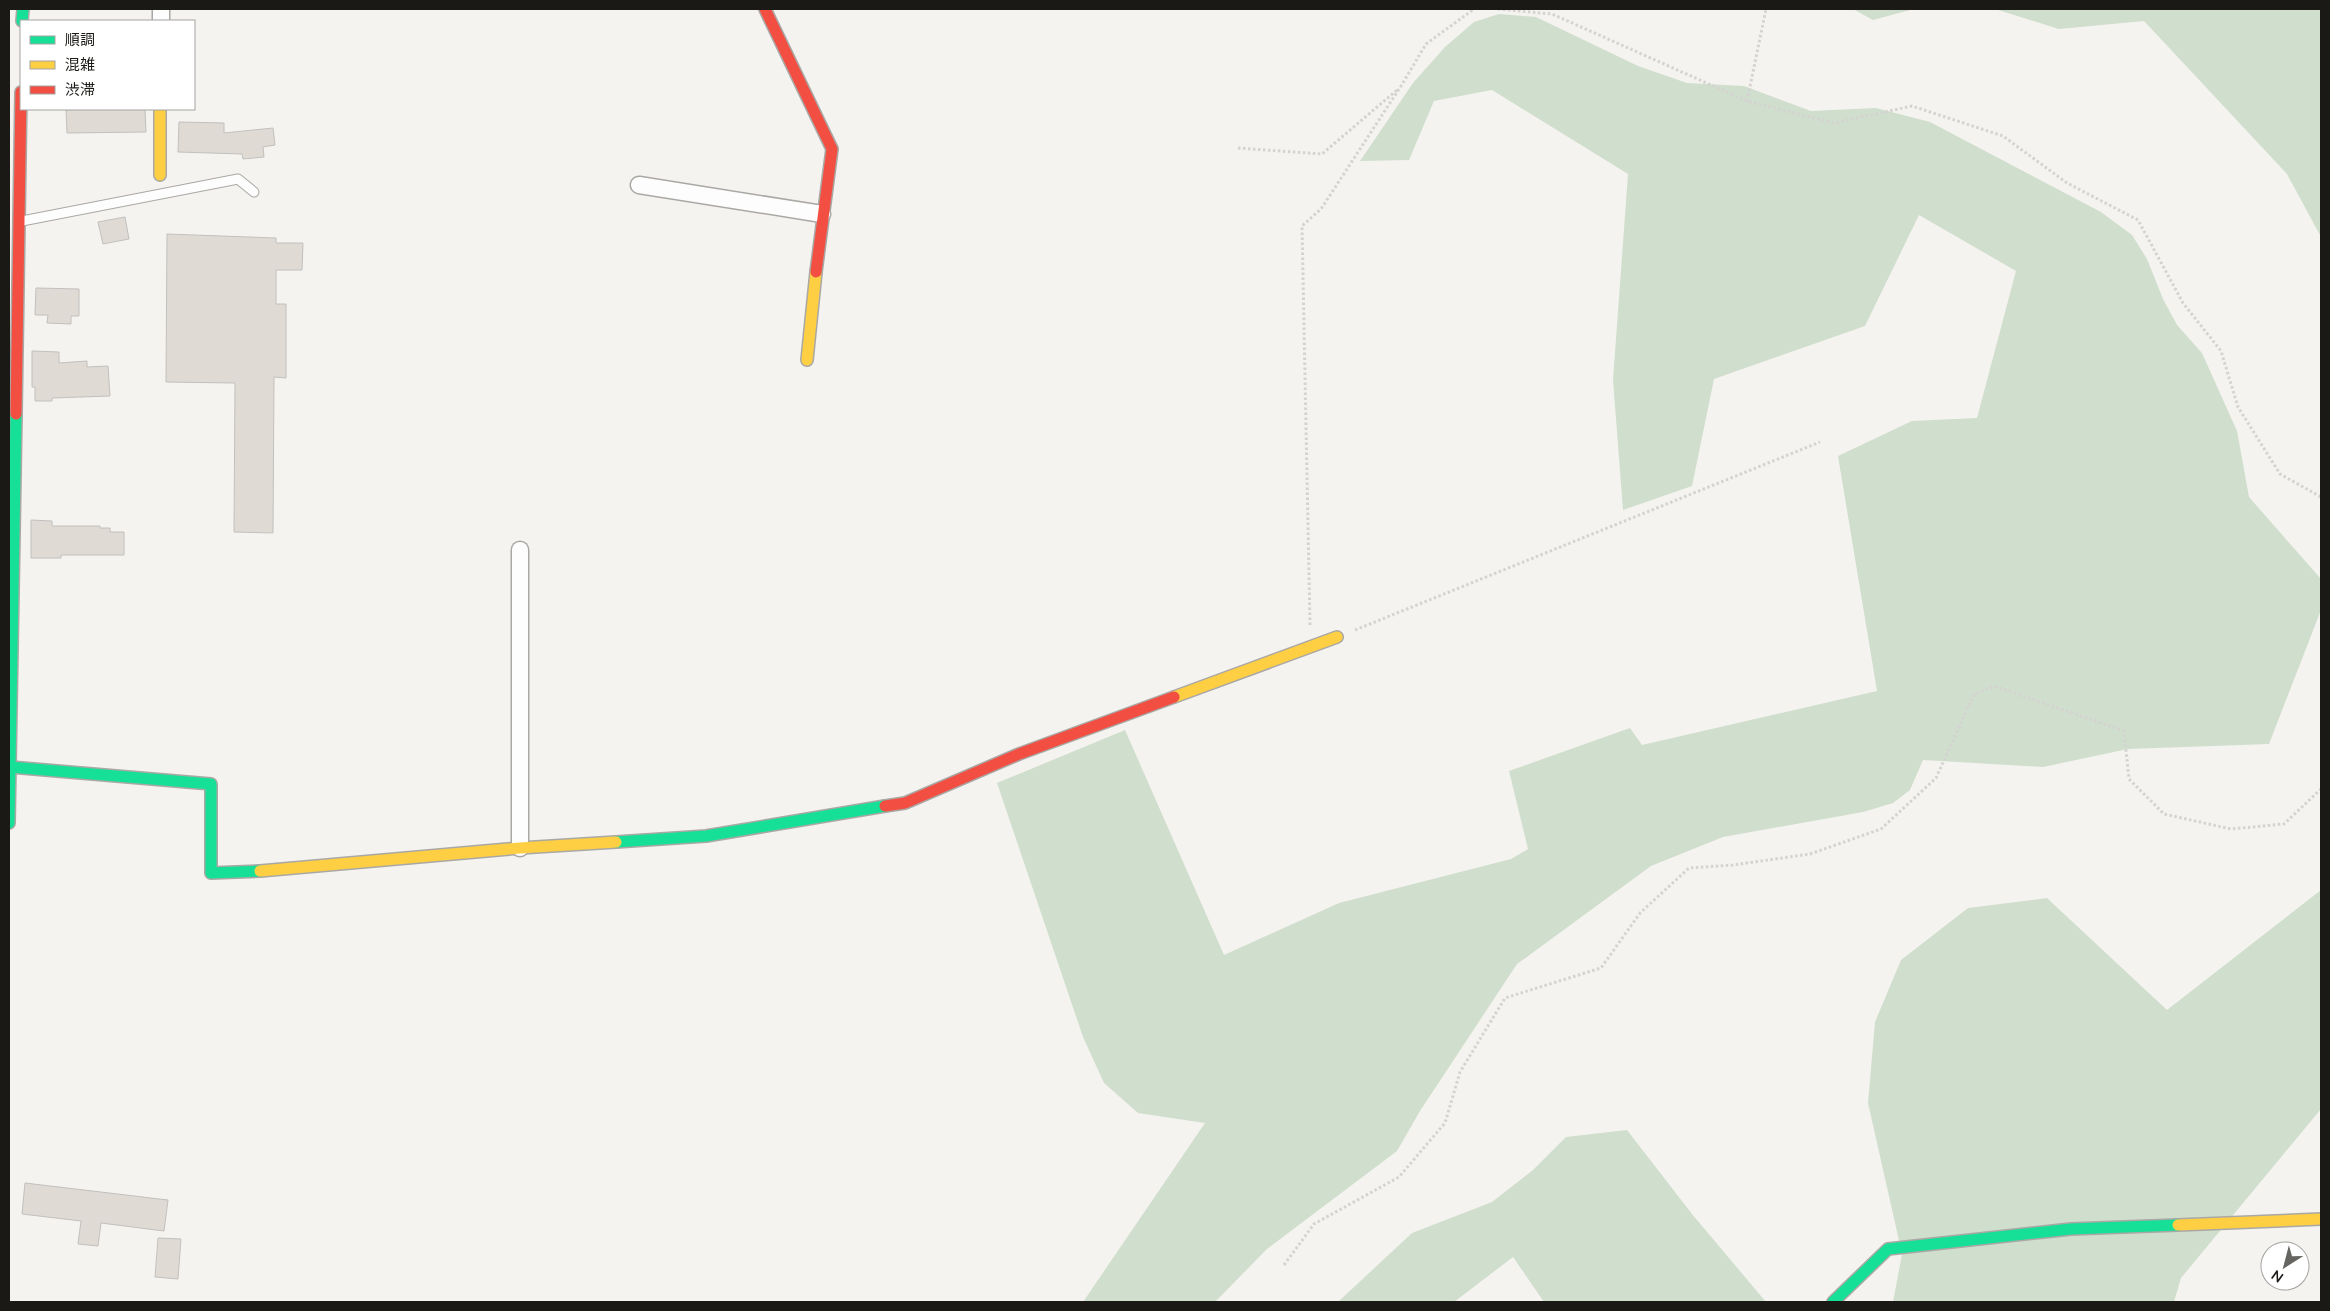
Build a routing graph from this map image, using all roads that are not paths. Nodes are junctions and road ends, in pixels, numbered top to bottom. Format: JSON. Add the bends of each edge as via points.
{"nodes":[{"id":1,"x":765,"y":9,"type":"edge"},
{"id":2,"x":20,"y":110,"type":"edge"},
{"id":3,"x":160,"y":110,"type":"edge"},
{"id":4,"x":160,"y":175,"type":"dead end"},
{"id":5,"x":639,"y":186,"type":"dead end"},
{"id":6,"x":254,"y":192,"type":"dead end"},
{"id":7,"x":822,"y":214,"type":"junction"},
{"id":8,"x":16,"y":215,"type":"edge"},
{"id":9,"x":807,"y":360,"type":"dead end"},
{"id":10,"x":520,"y":550,"type":"dead end"},
{"id":11,"x":1337,"y":637,"type":"road end"},
{"id":12,"x":10,"y":646,"type":"edge"},
{"id":13,"x":10,"y":775,"type":"edge"},
{"id":14,"x":9,"y":823,"type":"edge"},
{"id":15,"x":520,"y":848,"type":"junction"},
{"id":16,"x":2321,"y":1219,"type":"edge"},
{"id":17,"x":1833,"y":1302,"type":"edge"}],
"edges":[{"from":1,"to":7,"type":"street","via":[[832,149]]},
{"from":2,"to":8,"type":"street"},
{"from":3,"to":4,"type":"street"},
{"from":5,"to":7,"type":"street"},
{"from":6,"to":8,"type":"lane","via":[[238,179]]},
{"from":7,"to":9,"type":"street"},
{"from":8,"to":12,"type":"street"},
{"from":10,"to":15,"type":"street"},
{"from":11,"to":15,"type":"street","via":[[1019,754],[905,803],[706,836]]},
{"from":12,"to":13,"type":"street"},
{"from":13,"to":14,"type":"street"},
{"from":13,"to":15,"type":"street","via":[[28,767],[211,784],[211,873]]},
{"from":16,"to":17,"type":"street","via":[[2071,1229],[1888,1249]]}]}
